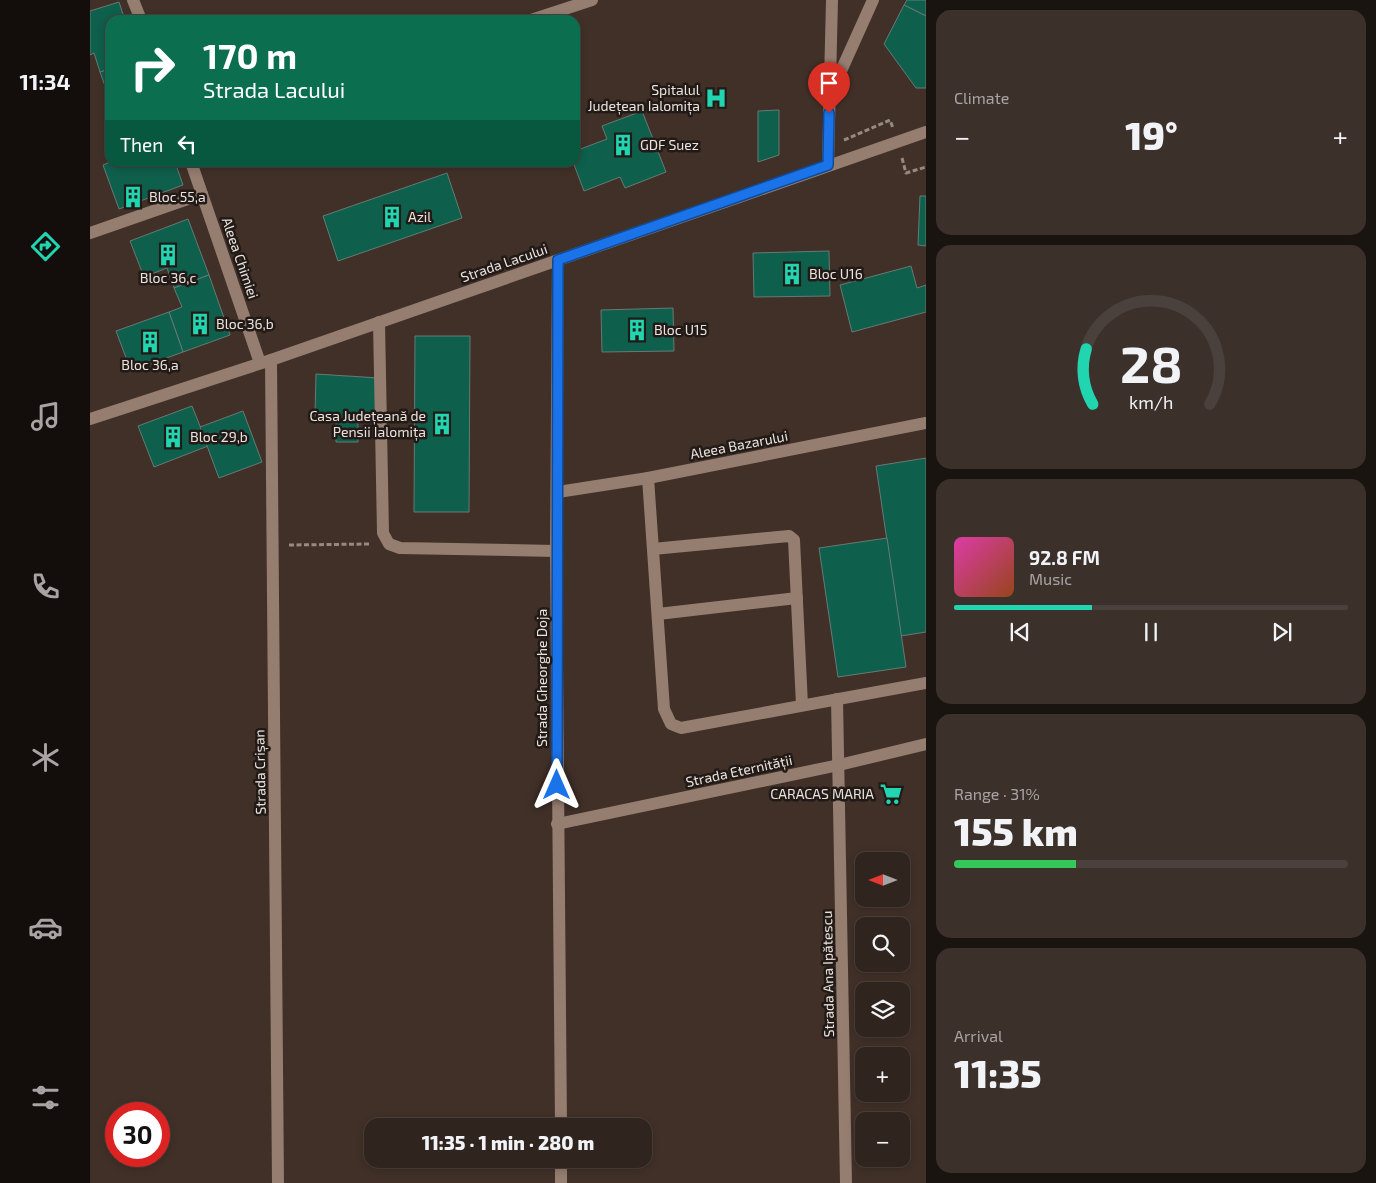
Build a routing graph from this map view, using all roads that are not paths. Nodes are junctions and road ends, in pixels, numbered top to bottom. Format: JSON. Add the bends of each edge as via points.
{"nodes":[{"id":1,"x":133,"y":0,"type":"edge"},
{"id":2,"x":592,"y":0,"type":"edge"},
{"id":3,"x":832,"y":0,"type":"edge"},
{"id":4,"x":873,"y":0,"type":"edge"},
{"id":5,"x":138,"y":15,"type":"edge"},
{"id":6,"x":546,"y":15,"type":"edge"},
{"id":7,"x":830,"y":96,"type":"junction"},
{"id":8,"x":926,"y":132,"type":"edge"},
{"id":9,"x":828,"y":165,"type":"junction"},
{"id":10,"x":193,"y":167,"type":"edge"},
{"id":11,"x":202,"y":194,"type":"junction"},
{"id":12,"x":90,"y":233,"type":"edge"},
{"id":13,"x":558,"y":260,"type":"junction"},
{"id":14,"x":379,"y":322,"type":"junction"},
{"id":15,"x":265,"y":362,"type":"junction"},
{"id":16,"x":90,"y":419,"type":"edge"},
{"id":17,"x":926,"y":423,"type":"edge"},
{"id":18,"x":648,"y":478,"type":"junction"},
{"id":19,"x":558,"y":492,"type":"junction"},
{"id":20,"x":653,"y":549,"type":"junction"},
{"id":21,"x":556,"y":551,"type":"junction"},
{"id":22,"x":797,"y":598,"type":"junction"},
{"id":23,"x":658,"y":614,"type":"junction"},
{"id":24,"x":926,"y":683,"type":"edge"},
{"id":25,"x":837,"y":699,"type":"junction"},
{"id":26,"x":802,"y":705,"type":"junction"},
{"id":27,"x":926,"y":744,"type":"edge"},
{"id":28,"x":839,"y":766,"type":"junction"},
{"id":29,"x":557,"y":824,"type":"junction"},
{"id":30,"x":561,"y":1118,"type":"edge"},
{"id":31,"x":561,"y":1168,"type":"edge"},
{"id":32,"x":278,"y":1183,"type":"edge"},
{"id":33,"x":561,"y":1183,"type":"edge"},
{"id":34,"x":846,"y":1183,"type":"edge"}],
"edges":[{"from":1,"to":5,"type":"street"},
{"from":2,"to":6,"type":"street"},
{"from":3,"to":7,"type":"street"},
{"from":4,"to":7,"type":"street"},
{"from":7,"to":9,"type":"street"},
{"from":8,"to":9,"type":"street","name":"Strada Lacului"},
{"from":9,"to":13,"type":"street","name":"Strada Lacului"},
{"from":10,"to":11,"type":"street","name":"Aleea Chimiei"},
{"from":11,"to":12,"type":"street"},
{"from":11,"to":15,"type":"street","name":"Aleea Chimiei"},
{"from":13,"to":14,"type":"street","name":"Strada Lacului"},
{"from":13,"to":19,"type":"street","name":"Strada Gheorghe Doja"},
{"from":14,"to":15,"type":"street","name":"Strada Lacului"},
{"from":14,"to":21,"type":"street","via":[[383,534],[389,544],[400,548]]},
{"from":15,"to":16,"type":"street","name":"Strada Lacului"},
{"from":15,"to":32,"type":"street","name":"Strada Crișan","via":[[272,545]]},
{"from":17,"to":18,"type":"street","name":"Aleea Bazarului"},
{"from":18,"to":19,"type":"street","name":"Aleea Bazarului"},
{"from":18,"to":20,"type":"street"},
{"from":19,"to":21,"type":"street","name":"Strada Gheorghe Doja"},
{"from":20,"to":22,"type":"street","via":[[789,536],[794,540]]},
{"from":20,"to":23,"type":"street"},
{"from":21,"to":29,"type":"street","name":"Strada Gheorghe Doja"},
{"from":22,"to":23,"type":"street"},
{"from":22,"to":26,"type":"street"},
{"from":23,"to":26,"type":"street","via":[[664,709],[671,724],[681,728]]},
{"from":24,"to":25,"type":"street"},
{"from":25,"to":26,"type":"street"},
{"from":25,"to":28,"type":"street","name":"Strada Ana Ipătescu"},
{"from":27,"to":28,"type":"street","name":"Strada Eternității"},
{"from":28,"to":29,"type":"street","name":"Strada Eternității"},
{"from":28,"to":34,"type":"street","name":"Strada Ana Ipătescu"},
{"from":29,"to":30,"type":"street","name":"Strada Gheorghe Doja"},
{"from":31,"to":33,"type":"street"}]}
